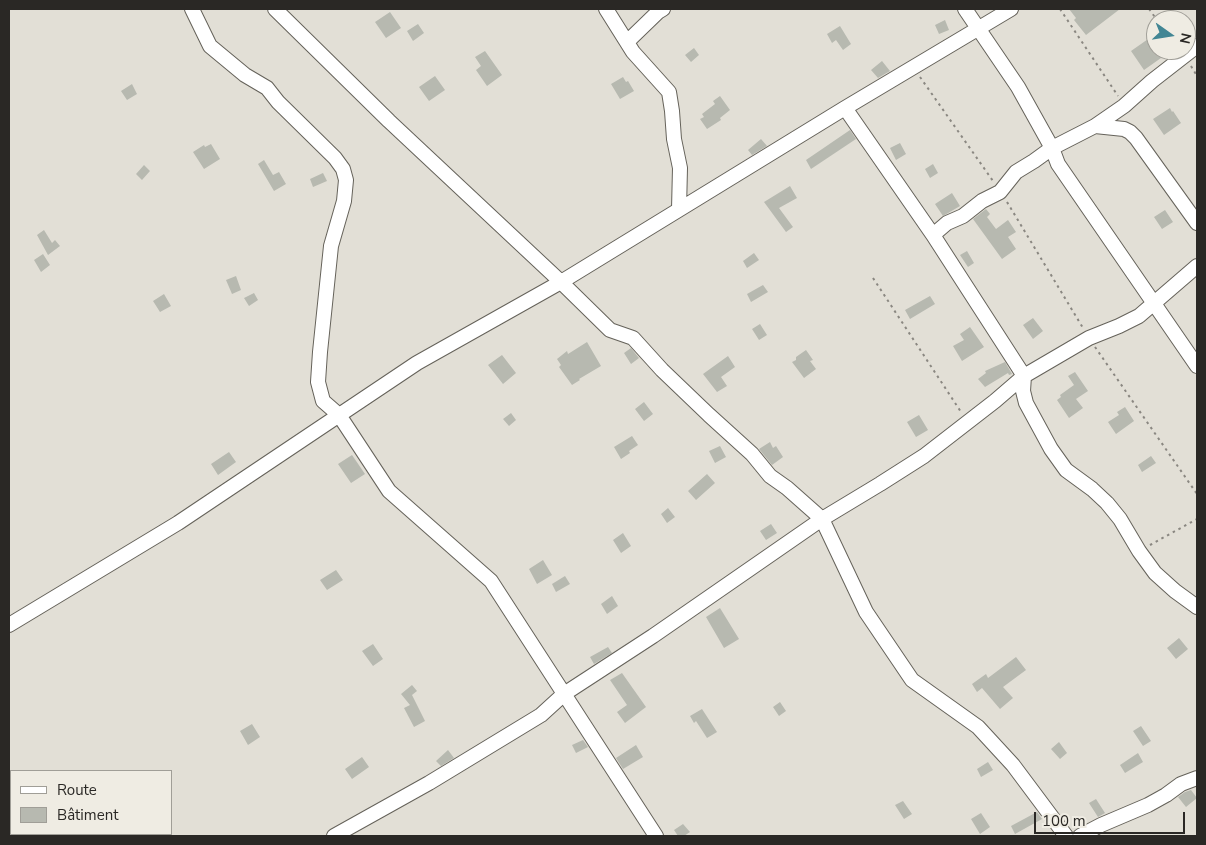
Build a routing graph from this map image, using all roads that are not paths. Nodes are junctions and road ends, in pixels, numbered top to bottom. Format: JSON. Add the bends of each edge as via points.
{"nodes":[{"id":1,"x":192,"y":9,"type":"edge"},
{"id":2,"x":275,"y":9,"type":"edge"},
{"id":3,"x":606,"y":9,"type":"edge"},
{"id":4,"x":663,"y":9,"type":"edge"},
{"id":5,"x":965,"y":9,"type":"edge"},
{"id":6,"x":1011,"y":9,"type":"edge"},
{"id":7,"x":978,"y":28,"type":"junction"},
{"id":8,"x":627,"y":42,"type":"junction"},
{"id":9,"x":1197,"y":46,"type":"edge"},
{"id":10,"x":844,"y":108,"type":"junction"},
{"id":11,"x":1095,"y":126,"type":"junction"},
{"id":12,"x":1052,"y":148,"type":"junction"},
{"id":13,"x":680,"y":210,"type":"junction"},
{"id":14,"x":1197,"y":223,"type":"edge"},
{"id":15,"x":933,"y":235,"type":"junction"},
{"id":16,"x":1197,"y":266,"type":"edge"},
{"id":17,"x":561,"y":282,"type":"junction"},
{"id":18,"x":1154,"y":303,"type":"junction"},
{"id":19,"x":1197,"y":366,"type":"edge"},
{"id":20,"x":1024,"y":376,"type":"junction"},
{"id":21,"x":339,"y":415,"type":"junction"},
{"id":22,"x":822,"y":520,"type":"junction"},
{"id":23,"x":1197,"y":607,"type":"edge"},
{"id":24,"x":9,"y":625,"type":"edge"},
{"id":25,"x":564,"y":694,"type":"junction"},
{"id":26,"x":1197,"y":778,"type":"edge"},
{"id":27,"x":334,"y":836,"type":"edge"},
{"id":28,"x":656,"y":836,"type":"edge"},
{"id":29,"x":1066,"y":836,"type":"edge"},
{"id":30,"x":1080,"y":836,"type":"edge"}],
"edges":[{"from":1,"to":21,"type":"street","via":[[210,46],[245,75],[268,88],[344,169],[344,201],[331,246],[318,382],[323,401]]},
{"from":2,"to":17,"type":"street"},
{"from":3,"to":8,"type":"street"},
{"from":4,"to":8,"type":"street"},
{"from":5,"to":7,"type":"street"},
{"from":6,"to":7,"type":"street"},
{"from":7,"to":10,"type":"street"},
{"from":7,"to":12,"type":"street","via":[[1018,87]]},
{"from":8,"to":13,"type":"street","via":[[669,92],[680,168]]},
{"from":9,"to":11,"type":"street"},
{"from":10,"to":13,"type":"street"},
{"from":10,"to":15,"type":"street"},
{"from":11,"to":12,"type":"street"},
{"from":11,"to":14,"type":"street","via":[[1130,132]]},
{"from":12,"to":15,"type":"street","via":[[1016,172],[1000,192],[947,223]]},
{"from":12,"to":18,"type":"street","via":[[1058,164]]},
{"from":13,"to":17,"type":"street"},
{"from":15,"to":20,"type":"street"},
{"from":16,"to":18,"type":"street"},
{"from":17,"to":21,"type":"street","via":[[417,363]]},
{"from":17,"to":22,"type":"street","via":[[610,330],[633,338],[702,409],[752,454],[770,476]]},
{"from":18,"to":19,"type":"street"},
{"from":18,"to":20,"type":"street","via":[[1139,316],[1089,338]]},
{"from":20,"to":22,"type":"street","via":[[924,456]]},
{"from":20,"to":23,"type":"street","via":[[1026,403],[1066,470],[1107,503],[1155,573]]},
{"from":21,"to":24,"type":"street","via":[[178,523]]},
{"from":21,"to":25,"type":"street","via":[[389,491],[491,581]]},
{"from":22,"to":25,"type":"street"},
{"from":22,"to":29,"type":"street","via":[[866,612],[912,680],[978,727],[1013,765]]},
{"from":25,"to":27,"type":"street","via":[[541,716]]},
{"from":25,"to":28,"type":"street"},
{"from":26,"to":30,"type":"street"}]}
